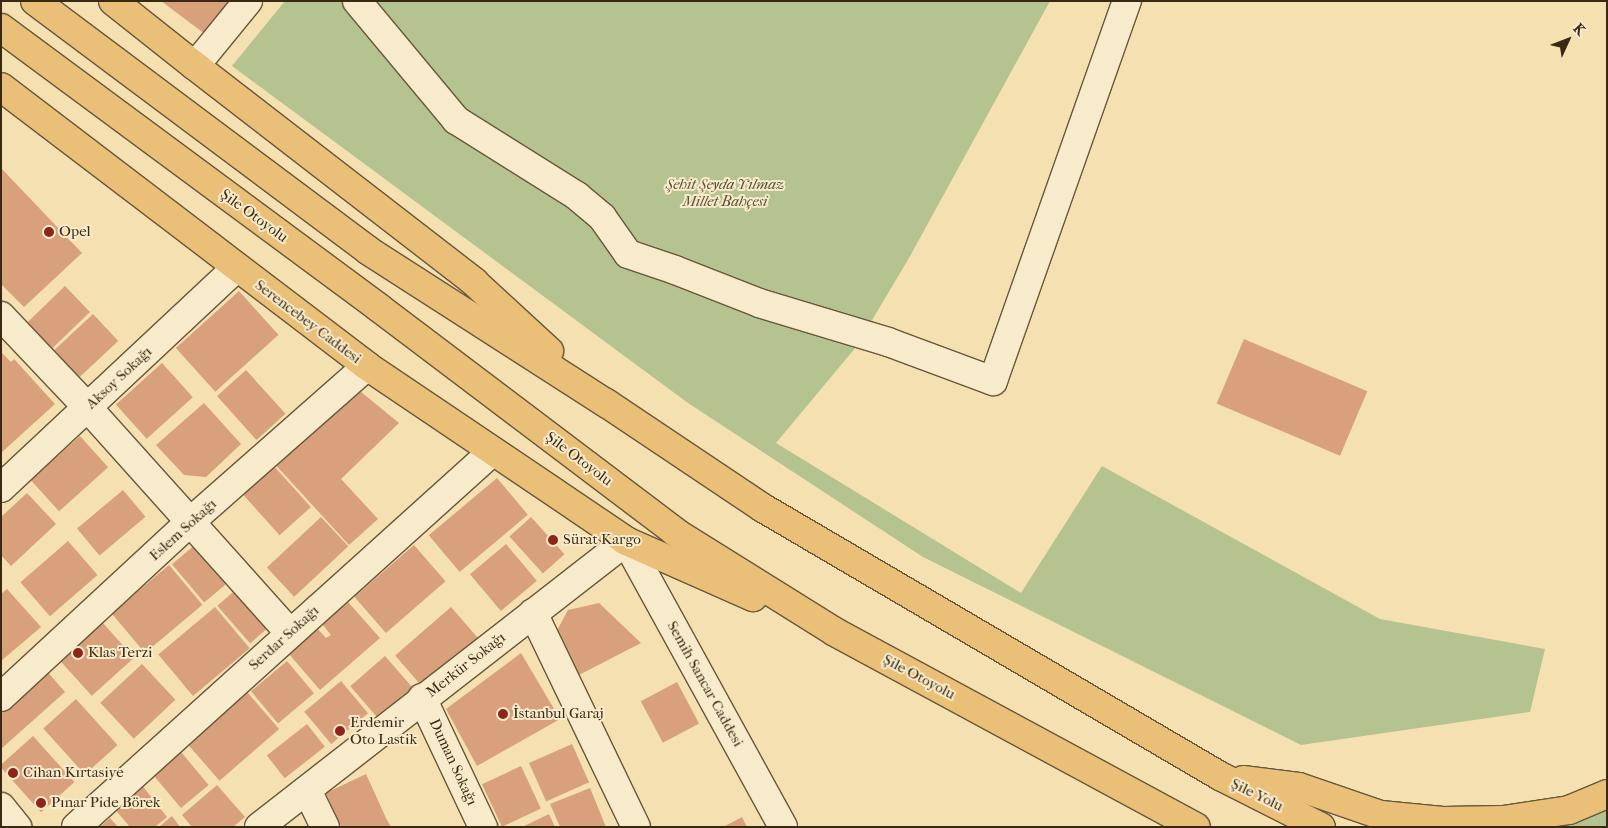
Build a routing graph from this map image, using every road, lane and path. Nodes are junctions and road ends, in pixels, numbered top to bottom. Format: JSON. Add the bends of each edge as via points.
{"nodes":[{"id":1,"x":35,"y":1,"type":"edge"},
{"id":2,"x":248,"y":1,"type":"edge"},
{"id":3,"x":357,"y":1,"type":"edge"},
{"id":4,"x":1127,"y":1,"type":"edge"},
{"id":5,"x":117,"y":2,"type":"edge"},
{"id":6,"x":1,"y":28,"type":"edge"},
{"id":7,"x":195,"y":66,"type":"junction"},
{"id":8,"x":1,"y":87,"type":"edge"},
{"id":9,"x":236,"y":267,"type":"junction"},
{"id":10,"x":1,"y":316,"type":"edge"},
{"id":11,"x":367,"y":366,"type":"junction"},
{"id":12,"x":606,"y":403,"type":"junction"},
{"id":13,"x":88,"y":408,"type":"junction"},
{"id":14,"x":493,"y":451,"type":"junction"},
{"id":15,"x":1,"y":488,"type":"edge"},
{"id":16,"x":190,"y":522,"type":"junction"},
{"id":17,"x":626,"y":542,"type":"junction"},
{"id":18,"x":533,"y":613,"type":"junction"},
{"id":19,"x":835,"y":632,"type":"junction"},
{"id":20,"x":290,"y":633,"type":"junction"},
{"id":21,"x":1,"y":697,"type":"edge"},
{"id":22,"x":422,"y":698,"type":"junction"},
{"id":23,"x":1220,"y":776,"type":"junction"},
{"id":24,"x":307,"y":790,"type":"junction"},
{"id":25,"x":1607,"y":794,"type":"edge"},
{"id":26,"x":76,"y":827,"type":"edge"},
{"id":27,"x":259,"y":827,"type":"edge"},
{"id":28,"x":324,"y":827,"type":"edge"},
{"id":29,"x":484,"y":827,"type":"edge"},
{"id":30,"x":636,"y":827,"type":"edge"},
{"id":31,"x":784,"y":827,"type":"edge"},
{"id":32,"x":1196,"y":827,"type":"edge"},
{"id":33,"x":1321,"y":827,"type":"edge"}],
"edges":[{"from":1,"to":12,"type":"main road","via":[[369,251]]},
{"from":2,"to":7,"type":"street"},
{"from":3,"to":4,"type":"street","via":[[456,120],[577,196],[602,216],[628,254],[758,303],[888,342],[993,381]]},
{"from":5,"to":7,"type":"main road"},
{"from":6,"to":19,"type":"main road","name":"Şile Otoyolu","via":[[675,532]]},
{"from":7,"to":12,"type":"main road","via":[[474,282]]},
{"from":8,"to":9,"type":"main road","name":"Serencebey Caddesi"},
{"from":9,"to":11,"type":"main road","name":"Serencebey Caddesi"},
{"from":9,"to":13,"type":"street","name":"Aksoy Sokağı"},
{"from":10,"to":13,"type":"street"},
{"from":11,"to":14,"type":"main road","name":"Serencebey Caddesi"},
{"from":11,"to":16,"type":"street","name":"Eslem Sokağı"},
{"from":12,"to":23,"type":"main road","via":[[763,508]]},
{"from":13,"to":15,"type":"street","name":"Aksoy Sokağı"},
{"from":13,"to":16,"type":"street"},
{"from":14,"to":17,"type":"main road","name":"Serencebey Caddesi"},
{"from":14,"to":20,"type":"street","name":"Serdar Sokağı"},
{"from":16,"to":20,"type":"street"},
{"from":16,"to":21,"type":"street","name":"Eslem Sokağı"},
{"from":17,"to":18,"type":"street","name":"Merkür Sokağı"},
{"from":17,"to":19,"type":"main road","name":"Serencebey Caddesi"},
{"from":17,"to":31,"type":"street","name":"Semih Sancar Caddesi"},
{"from":18,"to":22,"type":"street","name":"Merkür Sokağı"},
{"from":18,"to":30,"type":"street"},
{"from":19,"to":32,"type":"main road","name":"Şile Otoyolu"},
{"from":20,"to":26,"type":"street","name":"Serdar Sokağı"},
{"from":22,"to":24,"type":"street","name":"Merkür Sokağı"},
{"from":22,"to":29,"type":"street","name":"Duman Sokağı"},
{"from":23,"to":25,"type":"main road","via":[[1299,787],[1381,814],[1443,821],[1503,820],[1569,810]]},
{"from":23,"to":33,"type":"main road","name":"Şile Yolu"},
{"from":24,"to":27,"type":"street","name":"Merkür Sokağı"},
{"from":24,"to":28,"type":"street"}]}
